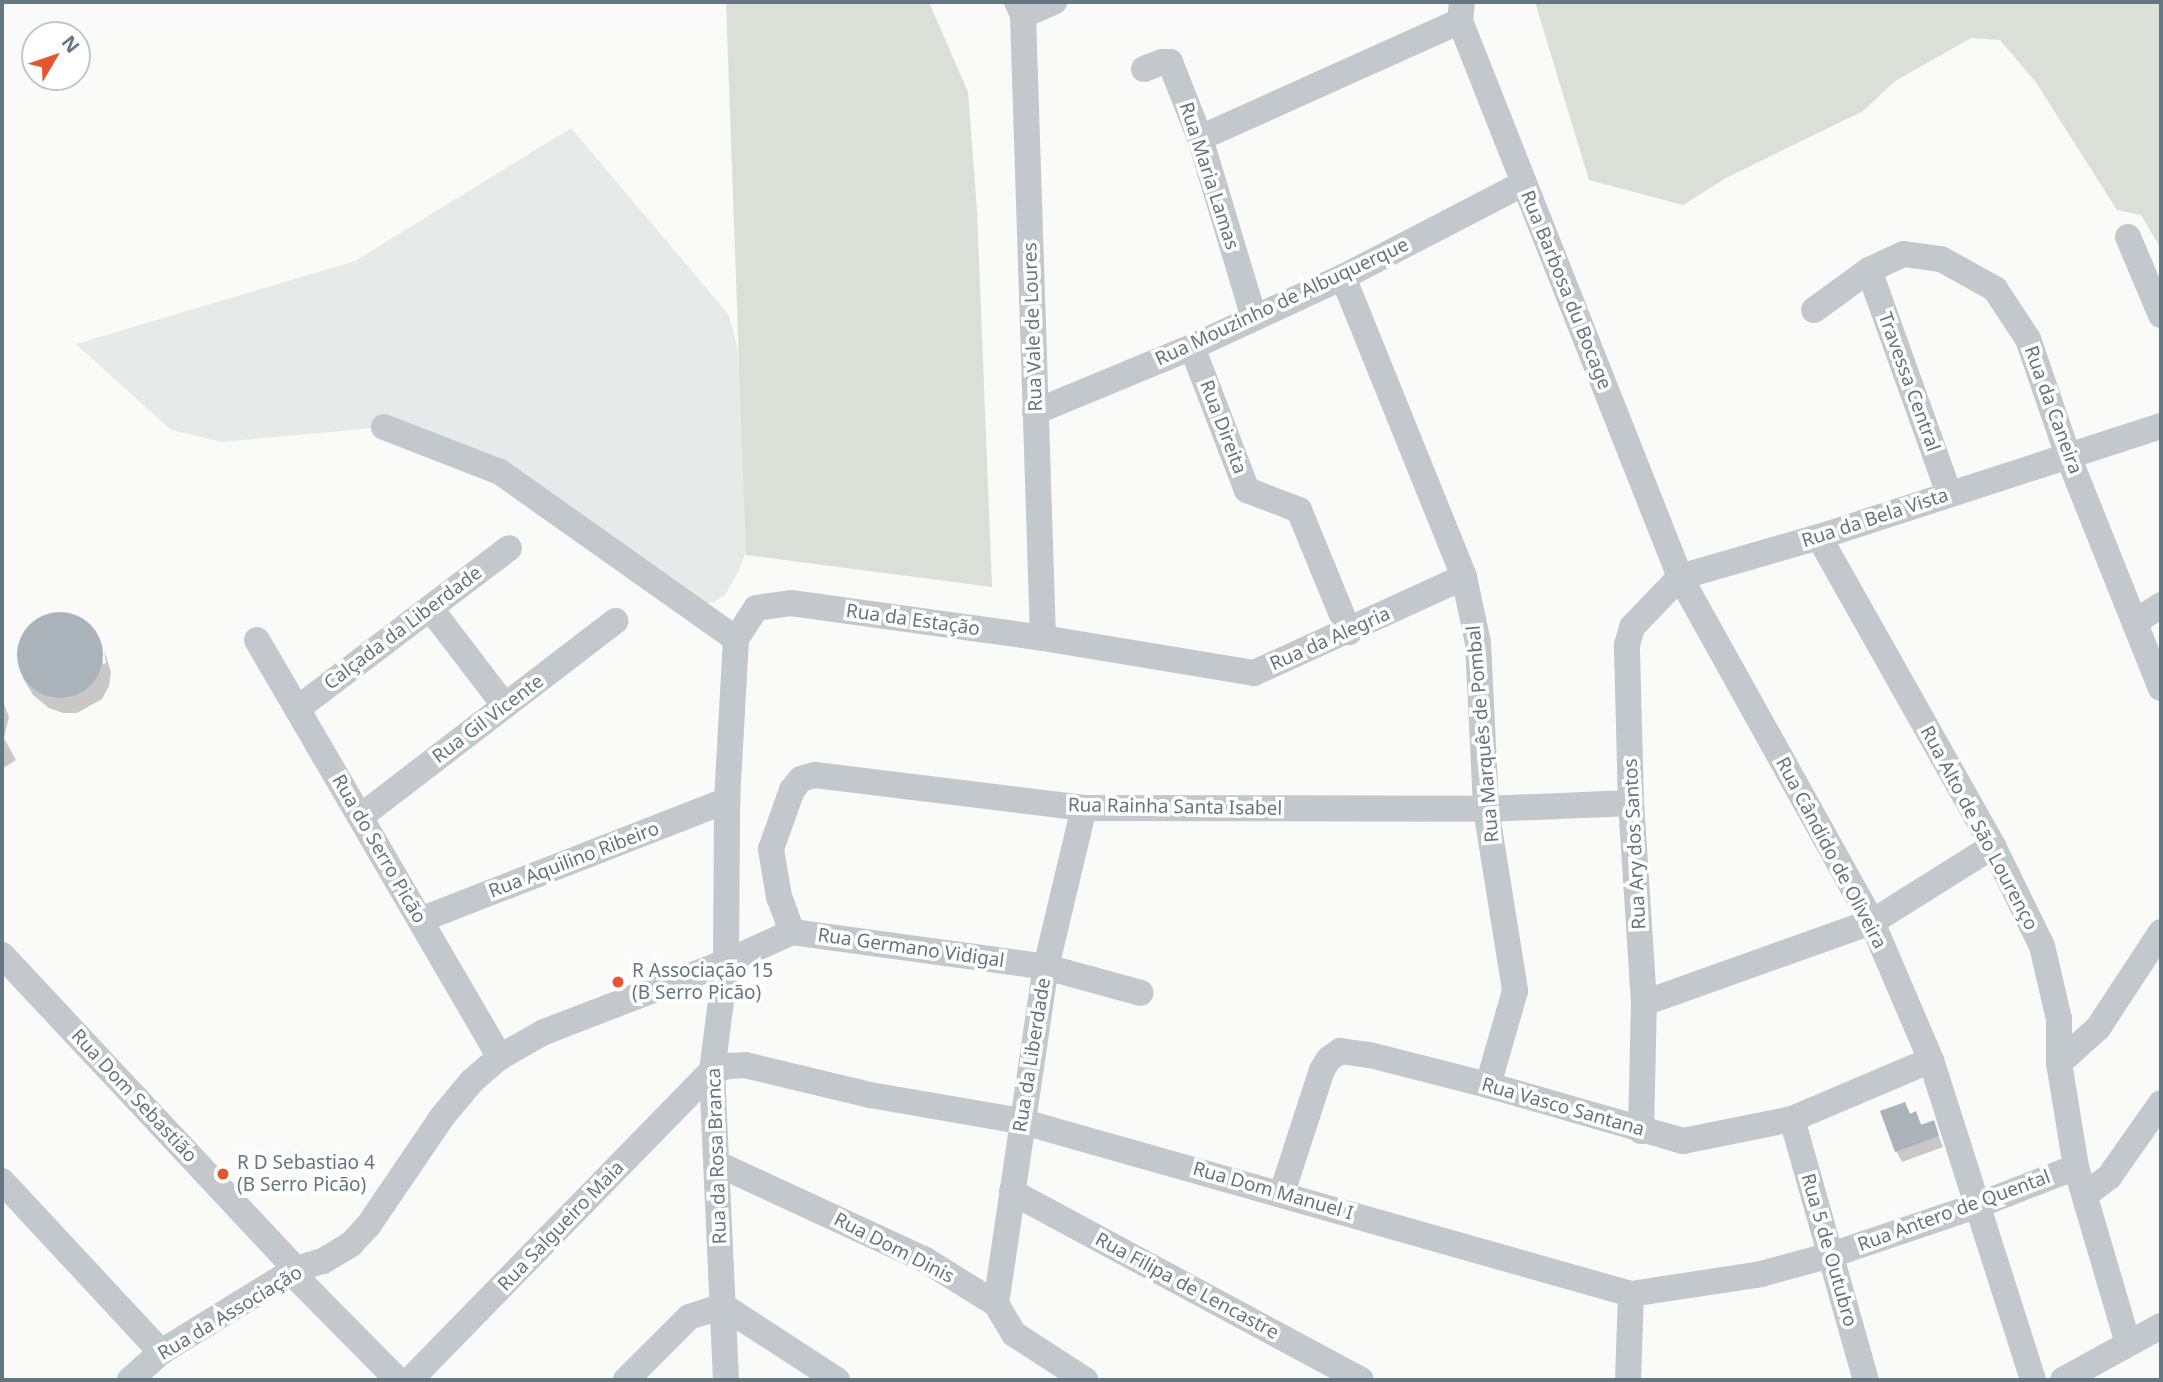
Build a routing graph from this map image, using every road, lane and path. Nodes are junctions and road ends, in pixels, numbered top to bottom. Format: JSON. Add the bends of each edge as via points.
{"nodes":[{"id":1,"x":1054,"y":2,"type":"edge"},
{"id":2,"x":1020,"y":9,"type":"edge"},
{"id":3,"x":1461,"y":11,"type":"edge"},
{"id":4,"x":1144,"y":69,"type":"dead end"},
{"id":5,"x":1200,"y":138,"type":"junction"},
{"id":6,"x":1524,"y":183,"type":"junction"},
{"id":7,"x":2129,"y":237,"type":"dead end"},
{"id":8,"x":1869,"y":270,"type":"junction"},
{"id":9,"x":1343,"y":277,"type":"junction"},
{"id":10,"x":1814,"y":310,"type":"dead end"},
{"id":11,"x":2161,"y":315,"type":"edge"},
{"id":12,"x":1254,"y":318,"type":"junction"},
{"id":13,"x":1192,"y":347,"type":"junction"},
{"id":14,"x":1035,"y":412,"type":"junction"},
{"id":15,"x":2161,"y":426,"type":"edge"},
{"id":16,"x":384,"y":427,"type":"dead end"},
{"id":17,"x":2068,"y":456,"type":"junction"},
{"id":18,"x":1949,"y":494,"type":"junction"},
{"id":19,"x":1819,"y":537,"type":"junction"},
{"id":20,"x":509,"y":548,"type":"dead end"},
{"id":21,"x":1680,"y":577,"type":"junction"},
{"id":22,"x":1464,"y":578,"type":"junction"},
{"id":23,"x":2161,"y":605,"type":"edge"},
{"id":24,"x":430,"y":608,"type":"junction"},
{"id":25,"x":615,"y":621,"type":"dead end"},
{"id":26,"x":2135,"y":622,"type":"junction"},
{"id":27,"x":1349,"y":632,"type":"junction"},
{"id":28,"x":1043,"y":638,"type":"junction"},
{"id":29,"x":736,"y":639,"type":"junction"},
{"id":30,"x":257,"y":640,"type":"dead end"},
{"id":31,"x":1107,"y":649,"type":"joint"},
{"id":32,"x":2161,"y":688,"type":"edge"},
{"id":33,"x":505,"y":706,"type":"junction"},
{"id":34,"x":297,"y":709,"type":"junction"},
{"id":35,"x":727,"y":800,"type":"junction"},
{"id":36,"x":1631,"y":803,"type":"junction"},
{"id":37,"x":1084,"y":808,"type":"junction"},
{"id":38,"x":1486,"y":808,"type":"junction"},
{"id":39,"x":360,"y":817,"type":"junction"},
{"id":40,"x":1993,"y":846,"type":"junction"},
{"id":41,"x":420,"y":920,"type":"junction"},
{"id":42,"x":1871,"y":922,"type":"junction"},
{"id":43,"x":792,"y":932,"type":"junction"},
{"id":44,"x":2161,"y":932,"type":"edge"},
{"id":45,"x":2,"y":955,"type":"edge"},
{"id":46,"x":726,"y":962,"type":"junction"},
{"id":47,"x":1046,"y":967,"type":"junction"},
{"id":48,"x":1141,"y":993,"type":"dead end"},
{"id":49,"x":1644,"y":1003,"type":"junction"},
{"id":50,"x":500,"y":1057,"type":"junction"},
{"id":51,"x":1931,"y":1060,"type":"junction"},
{"id":52,"x":2059,"y":1063,"type":"junction"},
{"id":53,"x":712,"y":1071,"type":"junction"},
{"id":54,"x":1488,"y":1085,"type":"junction"},
{"id":55,"x":2160,"y":1106,"type":"edge"},
{"id":56,"x":1792,"y":1119,"type":"junction"},
{"id":57,"x":1020,"y":1121,"type":"junction"},
{"id":58,"x":1641,"y":1130,"type":"junction"},
{"id":59,"x":718,"y":1164,"type":"junction"},
{"id":60,"x":2077,"y":1167,"type":"junction"},
{"id":61,"x":2,"y":1181,"type":"edge"},
{"id":62,"x":1012,"y":1192,"type":"junction"},
{"id":63,"x":1282,"y":1193,"type":"junction"},
{"id":64,"x":2085,"y":1195,"type":"junction"},
{"id":65,"x":1976,"y":1206,"type":"junction"},
{"id":66,"x":1831,"y":1255,"type":"junction"},
{"id":67,"x":293,"y":1270,"type":"junction"},
{"id":68,"x":1632,"y":1294,"type":"junction"},
{"id":69,"x":996,"y":1304,"type":"junction"},
{"id":70,"x":723,"y":1306,"type":"junction"},
{"id":71,"x":2161,"y":1326,"type":"edge"},
{"id":72,"x":2128,"y":1344,"type":"junction"},
{"id":73,"x":161,"y":1352,"type":"junction"},
{"id":74,"x":130,"y":1380,"type":"edge"},
{"id":75,"x":398,"y":1380,"type":"edge"},
{"id":76,"x":410,"y":1380,"type":"edge"},
{"id":77,"x":626,"y":1380,"type":"edge"},
{"id":78,"x":726,"y":1380,"type":"edge"},
{"id":79,"x":837,"y":1380,"type":"edge"},
{"id":80,"x":1085,"y":1380,"type":"edge"},
{"id":81,"x":1361,"y":1380,"type":"edge"},
{"id":82,"x":1628,"y":1380,"type":"edge"},
{"id":83,"x":1866,"y":1380,"type":"edge"},
{"id":84,"x":2033,"y":1380,"type":"edge"},
{"id":85,"x":2063,"y":1380,"type":"edge"}],
"edges":[{"from":1,"to":2,"type":"street"},
{"from":2,"to":14,"type":"street","name":"Rua Vale de Loures"},
{"from":3,"to":5,"type":"street"},
{"from":3,"to":6,"type":"street","name":"Rua Barbosa du Bocage"},
{"from":4,"to":5,"type":"street","name":"Rua Maria Lamas","via":[[1170,62]]},
{"from":5,"to":12,"type":"street","name":"Rua Maria Lamas"},
{"from":6,"to":9,"type":"street","name":"Rua Mouzinho de Albuquerque"},
{"from":6,"to":21,"type":"street","name":"Rua Barbosa du Bocage"},
{"from":7,"to":11,"type":"street"},
{"from":8,"to":10,"type":"street","name":"Rua da Caneira"},
{"from":8,"to":17,"type":"street","name":"Rua da Caneira","via":[[1904,254],[1941,259],[1994,289],[2028,339]]},
{"from":8,"to":18,"type":"street","name":"Travessa Central"},
{"from":9,"to":12,"type":"street","name":"Rua Mouzinho de Albuquerque"},
{"from":9,"to":22,"type":"street","name":"Rua Marquês de Pombal"},
{"from":12,"to":13,"type":"street","name":"Rua Mouzinho de Albuquerque"},
{"from":13,"to":14,"type":"street","name":"Rua Mouzinho de Albuquerque"},
{"from":13,"to":27,"type":"street","name":"Rua Direita","via":[[1247,490],[1298,510]]},
{"from":14,"to":28,"type":"street","name":"Rua Vale de Loures"},
{"from":15,"to":17,"type":"street","name":"Rua da Bela Vista"},
{"from":16,"to":29,"type":"street","via":[[500,472]]},
{"from":17,"to":18,"type":"street","name":"Rua da Bela Vista"},
{"from":17,"to":26,"type":"street","name":"Rua da Caneira"},
{"from":18,"to":19,"type":"street","name":"Rua da Bela Vista"},
{"from":19,"to":21,"type":"street","name":"Rua da Bela Vista"},
{"from":19,"to":40,"type":"street","name":"Rua Alto de São Lourenço"},
{"from":20,"to":24,"type":"street","name":"Calçada da Liberdade"},
{"from":21,"to":36,"type":"street","name":"Rua Ary dos Santos","via":[[1643,612],[1627,645]]},
{"from":21,"to":42,"type":"street","name":"Rua Cândido de Oliveira"},
{"from":22,"to":27,"type":"street","name":"Rua da Alegria"},
{"from":22,"to":38,"type":"street","name":"Rua Marquês de Pombal","via":[[1478,643]]},
{"from":23,"to":26,"type":"street"},
{"from":24,"to":33,"type":"street"},
{"from":24,"to":34,"type":"street","name":"Calçada da Liberdade"},
{"from":25,"to":33,"type":"street","name":"Rua Gil Vicente"},
{"from":26,"to":32,"type":"street","name":"Rua da Caneira"},
{"from":27,"to":31,"type":"street","name":"Rua da Alegria","via":[[1254,673]]},
{"from":28,"to":29,"type":"street","name":"Rua da Estação","via":[[790,603],[756,608]]},
{"from":28,"to":31,"type":"street","name":"Rua da Estação"},
{"from":29,"to":35,"type":"street","name":"Rua da Rosa Branca"},
{"from":30,"to":34,"type":"street","name":"Rua do Serro Picão"},
{"from":33,"to":39,"type":"street","name":"Rua Gil Vicente"},
{"from":34,"to":39,"type":"street","name":"Rua do Serro Picão"},
{"from":35,"to":41,"type":"street","name":"Rua Aquilino Ribeiro"},
{"from":35,"to":46,"type":"street","name":"Rua da Rosa Branca"},
{"from":36,"to":38,"type":"street","name":"Rua Rainha Santa Isabel"},
{"from":36,"to":49,"type":"street","name":"Rua Ary dos Santos"},
{"from":37,"to":38,"type":"street","name":"Rua Rainha Santa Isabel"},
{"from":37,"to":43,"type":"street","name":"Rua Rainha Santa Isabel","via":[[815,775],[801,779],[792,790],[771,849],[779,897]]},
{"from":37,"to":47,"type":"street","name":"Rua da Liberdade"},
{"from":38,"to":54,"type":"street","name":"Rua Marquês de Pombal","via":[[1515,991]]},
{"from":39,"to":41,"type":"street","name":"Rua do Serro Picão"},
{"from":40,"to":42,"type":"street"},
{"from":40,"to":52,"type":"street","name":"Rua Alto de São Lourenço","via":[[2042,946],[2059,1019]]},
{"from":41,"to":50,"type":"street","name":"Rua do Serro Picão"},
{"from":42,"to":49,"type":"street"},
{"from":42,"to":51,"type":"street","name":"Rua Cândido de Oliveira"},
{"from":43,"to":46,"type":"street","name":"Rua Germano Vidigal"},
{"from":43,"to":47,"type":"street","name":"Rua Germano Vidigal"},
{"from":44,"to":52,"type":"street","via":[[2098,1028]]},
{"from":45,"to":67,"type":"street","name":"Rua Dom Sebastião"},
{"from":46,"to":50,"type":"street","name":"Rua da Associação","via":[[588,1013]]},
{"from":46,"to":53,"type":"street","name":"Rua da Rosa Branca"},
{"from":47,"to":48,"type":"street","name":"Rua Germano Vidigal"},
{"from":47,"to":57,"type":"street","name":"Rua da Liberdade"},
{"from":49,"to":58,"type":"street","name":"Rua Ary dos Santos"},
{"from":50,"to":67,"type":"street","name":"Rua da Associação","via":[[442,1117],[351,1244],[323,1261]]},
{"from":51,"to":56,"type":"street","name":"Rua Vasco Santana"},
{"from":51,"to":65,"type":"street","name":"Rua Cândido de Oliveira"},
{"from":52,"to":60,"type":"street","name":"Rua Alto de São Lourenço"},
{"from":53,"to":57,"type":"street","name":"Rua Dom Manuel I","via":[[745,1065],[870,1095]]},
{"from":53,"to":59,"type":"street","name":"Rua da Rosa Branca"},
{"from":53,"to":76,"type":"street","name":"Rua Salgueiro Maia"},
{"from":54,"to":58,"type":"street","name":"Rua Vasco Santana"},
{"from":54,"to":63,"type":"street","name":"Rua Vasco Santana","via":[[1340,1051],[1322,1070]]},
{"from":55,"to":64,"type":"street","via":[[2109,1177]]},
{"from":56,"to":58,"type":"street","name":"Rua Vasco Santana","via":[[1683,1141]]},
{"from":56,"to":66,"type":"street","name":"Rua 5 de Outubro"},
{"from":57,"to":62,"type":"street","name":"Rua da Liberdade"},
{"from":57,"to":63,"type":"street","name":"Rua Dom Manuel I"},
{"from":59,"to":69,"type":"street","name":"Rua Dom Dinis","via":[[924,1259]]},
{"from":59,"to":70,"type":"street","name":"Rua da Rosa Branca"},
{"from":60,"to":64,"type":"street","name":"Rua Alto de São Lourenço"},
{"from":60,"to":65,"type":"street","name":"Rua Antero de Quental"},
{"from":61,"to":73,"type":"street"},
{"from":62,"to":69,"type":"street","name":"Rua da Liberdade"},
{"from":62,"to":81,"type":"street","name":"Rua Filipa de Lencastre"},
{"from":63,"to":68,"type":"street","name":"Rua Dom Manuel I"},
{"from":64,"to":72,"type":"street","name":"Rua Alto de São Lourenço"},
{"from":65,"to":66,"type":"street","name":"Rua Antero de Quental"},
{"from":65,"to":84,"type":"street","name":"Rua Cândido de Oliveira"},
{"from":66,"to":68,"type":"street","name":"Rua Dom Manuel I","via":[[1761,1274]]},
{"from":66,"to":83,"type":"street","name":"Rua 5 de Outubro"},
{"from":67,"to":73,"type":"street","name":"Rua da Associação"},
{"from":67,"to":75,"type":"street","name":"Rua Dom Sebastião"},
{"from":68,"to":82,"type":"street"},
{"from":69,"to":80,"type":"street","name":"Rua Dom Dinis","via":[[1014,1334]]},
{"from":70,"to":77,"type":"street","via":[[689,1317]]},
{"from":70,"to":78,"type":"street","name":"Rua da Rosa Branca"},
{"from":70,"to":79,"type":"street"},
{"from":71,"to":72,"type":"street"},
{"from":72,"to":85,"type":"street"},
{"from":73,"to":74,"type":"street","name":"Rua da Associação"}]}
